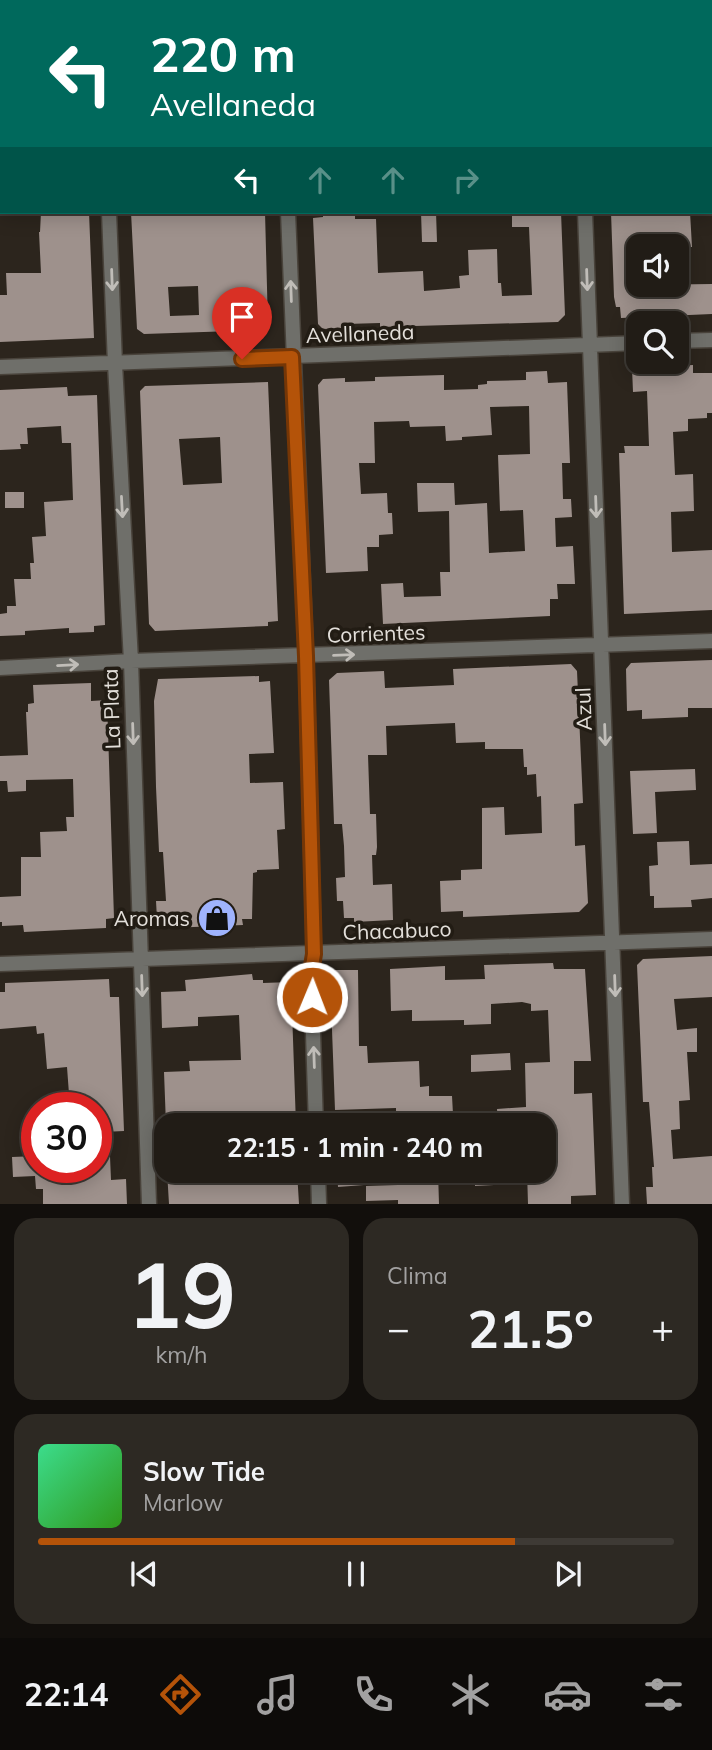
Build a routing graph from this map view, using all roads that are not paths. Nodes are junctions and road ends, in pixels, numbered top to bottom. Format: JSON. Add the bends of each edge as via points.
{"nodes":[{"id":1,"x":109,"y":214,"type":"edge"},
{"id":2,"x":288,"y":214,"type":"edge"},
{"id":3,"x":585,"y":214,"type":"edge"},
{"id":4,"x":712,"y":340,"type":"edge"},
{"id":5,"x":689,"y":341,"type":"edge"},
{"id":6,"x":626,"y":344,"type":"edge"},
{"id":7,"x":589,"y":345,"type":"junction"},
{"id":8,"x":292,"y":357,"type":"junction"},
{"id":9,"x":115,"y":364,"type":"junction"},
{"id":10,"x":0,"y":367,"type":"edge"},
{"id":11,"x":712,"y":641,"type":"edge"},
{"id":12,"x":602,"y":645,"type":"junction"},
{"id":13,"x":306,"y":656,"type":"junction"},
{"id":14,"x":131,"y":661,"type":"junction"},
{"id":15,"x":0,"y":668,"type":"edge"},
{"id":16,"x":712,"y":939,"type":"edge"},
{"id":17,"x":614,"y":943,"type":"junction"},
{"id":18,"x":314,"y":954,"type":"junction"},
{"id":19,"x":141,"y":958,"type":"junction"},
{"id":20,"x":0,"y":964,"type":"edge"},
{"id":21,"x":316,"y":1113,"type":"edge"},
{"id":22,"x":318,"y":1183,"type":"edge"},
{"id":23,"x":149,"y":1204,"type":"edge"},
{"id":24,"x":319,"y":1204,"type":"edge"},
{"id":25,"x":622,"y":1204,"type":"edge"}],
"edges":[{"from":1,"to":9,"type":"street","name":"La Plata","one_way":true},
{"from":8,"to":2,"type":"street","one_way":true},
{"from":3,"to":7,"type":"street","name":"Azul","one_way":true},
{"from":4,"to":5,"type":"street"},
{"from":6,"to":7,"type":"street","name":"Avellaneda"},
{"from":7,"to":8,"type":"street","name":"Avellaneda"},
{"from":7,"to":12,"type":"street","name":"Azul","one_way":true},
{"from":8,"to":9,"type":"street","name":"Avellaneda"},
{"from":8,"to":13,"type":"street"},
{"from":9,"to":10,"type":"street","name":"Avellaneda"},
{"from":9,"to":14,"type":"street","name":"La Plata","one_way":true},
{"from":11,"to":12,"type":"street","name":"Corrientes"},
{"from":13,"to":12,"type":"street","name":"Corrientes","one_way":true},
{"from":12,"to":17,"type":"street","name":"Azul","one_way":true},
{"from":13,"to":14,"type":"street","name":"Corrientes"},
{"from":13,"to":18,"type":"street"},
{"from":15,"to":14,"type":"street","name":"Corrientes","one_way":true},
{"from":14,"to":19,"type":"street","name":"La Plata","one_way":true},
{"from":16,"to":17,"type":"street","name":"Chacabuco"},
{"from":17,"to":18,"type":"street","name":"Chacabuco"},
{"from":17,"to":25,"type":"street","name":"Azul","one_way":true},
{"from":18,"to":19,"type":"street","name":"Chacabuco"},
{"from":21,"to":18,"type":"street","one_way":true},
{"from":19,"to":20,"type":"street","name":"Chacabuco"},
{"from":19,"to":23,"type":"street","name":"La Plata","one_way":true},
{"from":22,"to":24,"type":"street"}]}
